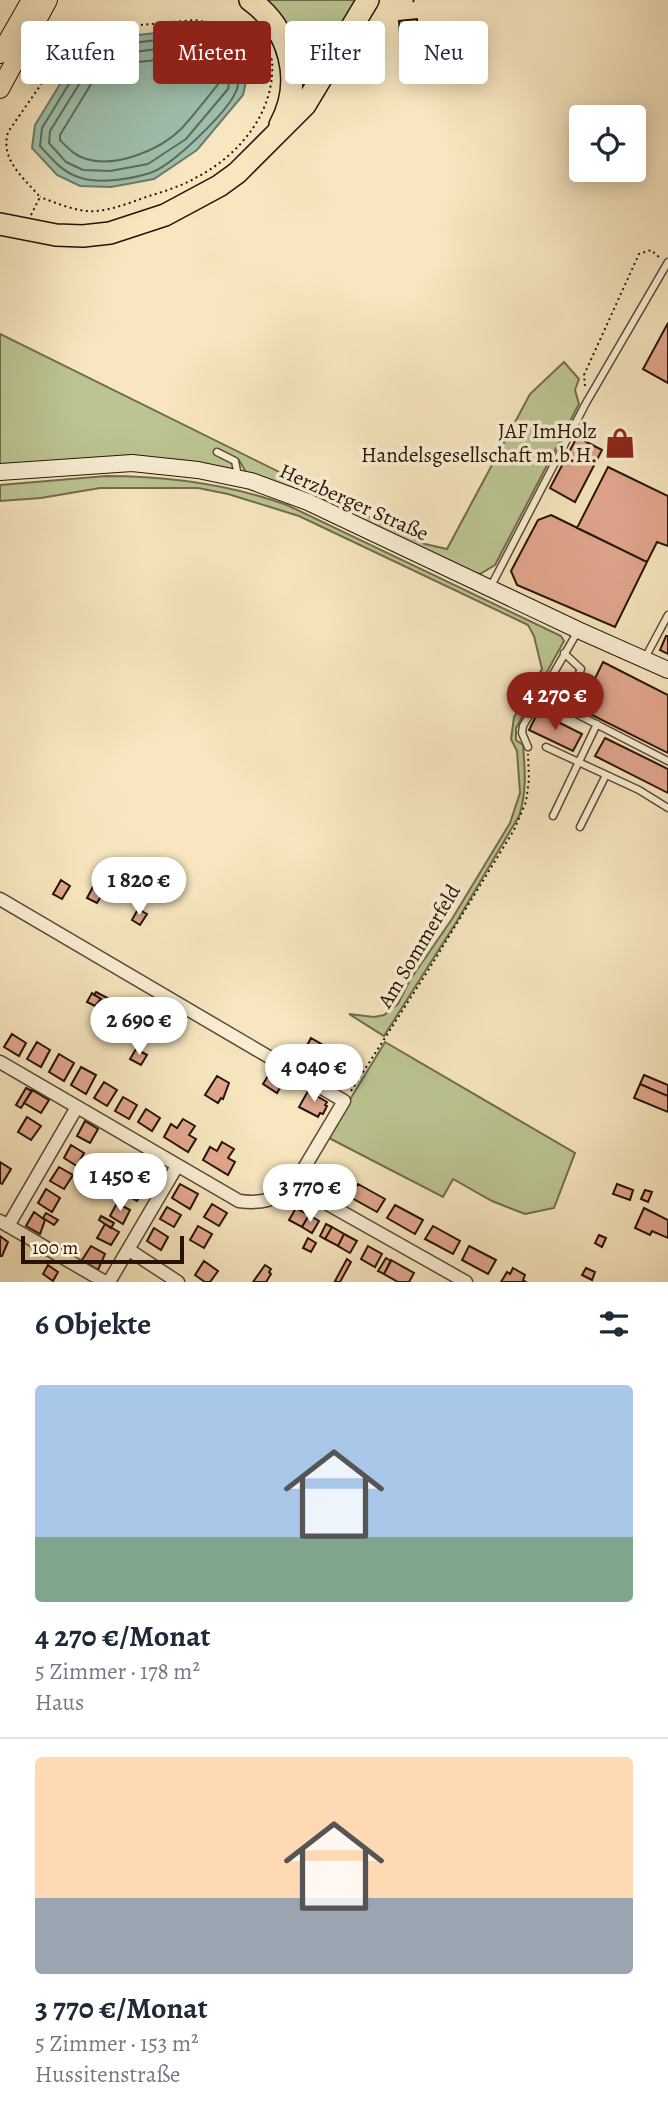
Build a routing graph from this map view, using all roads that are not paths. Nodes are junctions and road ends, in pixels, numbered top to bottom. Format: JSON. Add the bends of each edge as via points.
{"nodes":[{"id":1,"x":31,"y":0,"type":"edge"},
{"id":2,"x":48,"y":0,"type":"edge"},
{"id":3,"x":250,"y":0,"type":"edge"},
{"id":4,"x":368,"y":0,"type":"edge"},
{"id":5,"x":0,"y":54,"type":"edge"},
{"id":6,"x":0,"y":89,"type":"edge"},
{"id":7,"x":274,"y":136,"type":"junction"},
{"id":8,"x":0,"y":209,"type":"edge"},
{"id":9,"x":0,"y":224,"type":"edge"},
{"id":10,"x":29,"y":227,"type":"junction"},
{"id":11,"x":668,"y":262,"type":"edge"},
{"id":12,"x":665,"y":273,"type":"edge"},
{"id":13,"x":217,"y":452,"type":"dead end"},
{"id":14,"x":0,"y":472,"type":"edge"},
{"id":15,"x":238,"y":478,"type":"junction"},
{"id":16,"x":490,"y":587,"type":"junction"},
{"id":17,"x":668,"y":615,"type":"edge"},
{"id":18,"x":578,"y":630,"type":"junction"},
{"id":19,"x":564,"y":653,"type":"junction"},
{"id":20,"x":645,"y":658,"type":"junction"},
{"id":21,"x":668,"y":670,"type":"edge"},
{"id":22,"x":597,"y":724,"type":"junction"},
{"id":23,"x":528,"y":747,"type":"road end"},
{"id":24,"x":546,"y":747,"type":"dead end"},
{"id":25,"x":668,"y":761,"type":"edge"},
{"id":26,"x":579,"y":763,"type":"junction"},
{"id":27,"x":606,"y":775,"type":"junction"},
{"id":28,"x":668,"y":808,"type":"edge"},
{"id":29,"x":553,"y":816,"type":"dead end"},
{"id":30,"x":580,"y":827,"type":"dead end"},
{"id":31,"x":0,"y":899,"type":"edge"},
{"id":32,"x":0,"y":1062,"type":"edge"},
{"id":33,"x":77,"y":1107,"type":"junction"},
{"id":34,"x":177,"y":1166,"type":"junction"},
{"id":35,"x":294,"y":1185,"type":"junction"},
{"id":36,"x":4,"y":1224,"type":"edge"},
{"id":37,"x":130,"y":1250,"type":"junction"},
{"id":38,"x":107,"y":1282,"type":"edge"},
{"id":39,"x":178,"y":1282,"type":"edge"},
{"id":40,"x":466,"y":1282,"type":"edge"}],
"edges":[{"from":1,"to":5,"type":"main road"},
{"from":2,"to":6,"type":"main road"},
{"from":3,"to":7,"type":"highway","via":[[282,36],[290,61],[289,102]]},
{"from":4,"to":7,"type":"highway","via":[[310,98]]},
{"from":7,"to":10,"type":"highway","via":[[219,186],[144,223],[83,236]]},
{"from":8,"to":10,"type":"highway"},
{"from":9,"to":10,"type":"highway"},
{"from":11,"to":12,"type":"lane"},
{"from":12,"to":16,"type":"lane","via":[[590,396]]},
{"from":13,"to":15,"type":"lane","via":[[234,461]]},
{"from":14,"to":15,"type":"main road","name":"Herzberger Straße","via":[[132,463]]},
{"from":15,"to":16,"type":"main road","name":"Herzberger Straße","via":[[308,502]]},
{"from":16,"to":18,"type":"main road","name":"Herzberger Straße"},
{"from":17,"to":20,"type":"lane"},
{"from":18,"to":19,"type":"lane"},
{"from":18,"to":20,"type":"main road","name":"Herzberger Straße"},
{"from":19,"to":22,"type":"lane","via":[[581,669],[563,707]]},
{"from":19,"to":23,"type":"lane","via":[[523,726]]},
{"from":20,"to":21,"type":"main road","name":"Herzberger Straße"},
{"from":22,"to":25,"type":"lane"},
{"from":22,"to":26,"type":"lane"},
{"from":24,"to":26,"type":"lane"},
{"from":26,"to":27,"type":"lane"},
{"from":26,"to":29,"type":"lane"},
{"from":27,"to":28,"type":"lane"},
{"from":27,"to":30,"type":"lane"},
{"from":31,"to":35,"type":"street","via":[[344,1101]]},
{"from":32,"to":33,"type":"street"},
{"from":33,"to":34,"type":"street"},
{"from":33,"to":36,"type":"street"},
{"from":34,"to":35,"type":"street","via":[[249,1202],[272,1200]]},
{"from":34,"to":37,"type":"street"},
{"from":35,"to":40,"type":"street"},
{"from":36,"to":38,"type":"street"},
{"from":37,"to":38,"type":"street"},
{"from":37,"to":39,"type":"street"}]}
